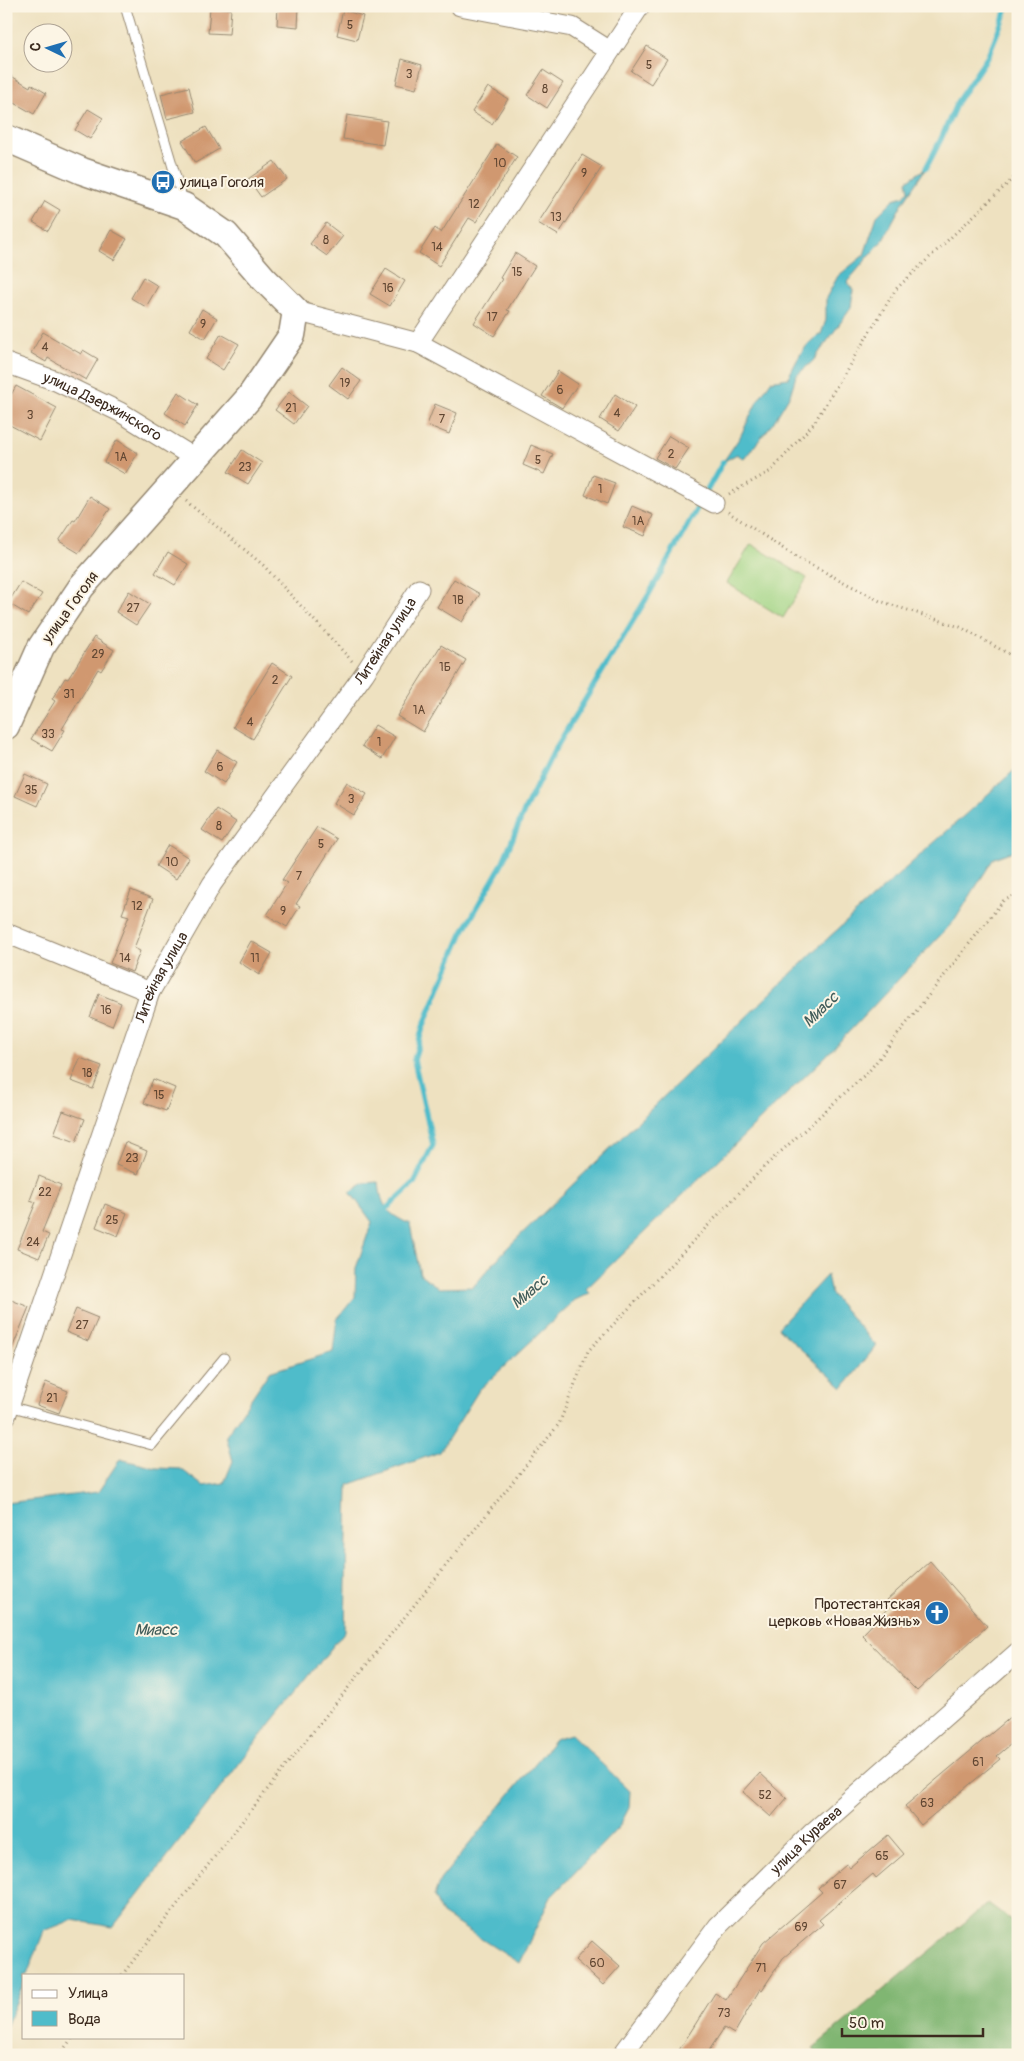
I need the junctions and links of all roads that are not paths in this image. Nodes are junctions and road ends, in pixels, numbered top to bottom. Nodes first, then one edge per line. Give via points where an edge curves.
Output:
1 (125, 6) edge
2 (460, 6) edge
3 (640, 6) edge
4 (610, 51) junction
5 (6, 138) edge
6 (184, 206) junction
7 (296, 311) junction
8 (418, 343) junction
9 (6, 363) edge
10 (196, 459) junction
11 (714, 502) road end
12 (419, 589) dead end
13 (6, 726) edge
14 (6, 932) edge
15 (150, 992) junction
16 (224, 1358) dead end
17 (8, 1411) edge
18 (1018, 1652) edge
19 (622, 2055) edge

1 - 6 lane
2 - 4 street via 572,27
3 - 4 street
4 - 8 street
5 - 6 street via 82,171
6 - 7 street via 226,235
7 - 8 street
7 - 10 street, улица Гоголя via 292,335 279,356 249,398
8 - 11 street
9 - 10 street, улица Дзержинского via 56,381 120,412
10 - 13 street, улица Гоголя via 82,586 41,647
12 - 15 street, Литейная улица via 364,674 212,884
14 - 15 street
15 - 17 street, Литейная улица
16 - 17 lane via 152,1444
18 - 19 street, улица Кураева via 812,1834 718,1926

